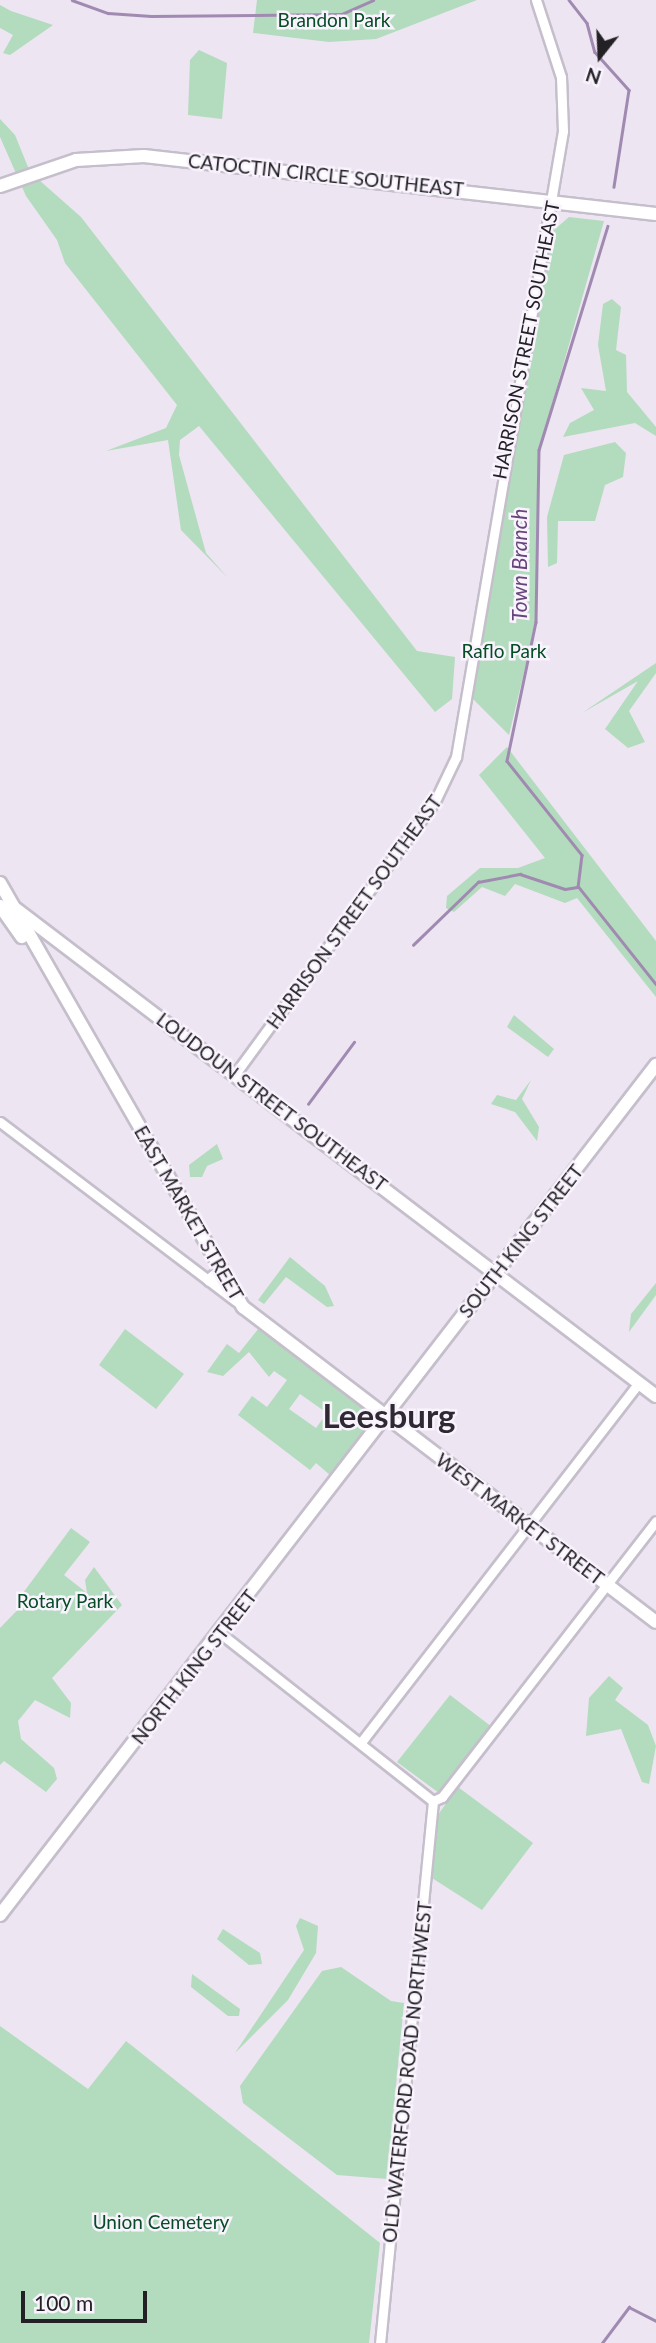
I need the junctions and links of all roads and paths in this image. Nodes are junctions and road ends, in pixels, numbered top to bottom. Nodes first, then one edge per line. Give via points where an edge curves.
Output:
1 (536, 0) edge
2 (0, 186) edge
3 (552, 199) junction
4 (656, 214) edge
5 (0, 881) edge
6 (0, 895) edge
7 (0, 906) edge
8 (15, 908) junction
9 (46, 930) junction
10 (43, 965) junction
11 (656, 1065) edge
12 (235, 1074) junction
13 (0, 1122) edge
14 (223, 1270) junction
15 (496, 1275) junction
16 (210, 1280) junction
17 (243, 1307) junction
18 (639, 1383) junction
19 (656, 1396) edge
20 (385, 1416) junction
21 (656, 1521) edge
22 (528, 1525) junction
23 (607, 1585) junction
24 (656, 1622) edge
25 (220, 1633) junction
26 (362, 1741) junction
27 (433, 1801) junction
28 (0, 1915) edge
29 (380, 2343) edge

1 - 3 street, HARRISON STREET SOUTHEAST via 555,49 564,96
2 - 3 main road, CATOCTIN CIRCLE SOUTHEAST via 66,162 122,155
3 - 4 main road, CATOCTIN CIRCLE SOUTHEAST
3 - 12 street, HARRISON STREET SOUTHEAST via 452,768 323,960
5 - 8 main road, EAST MARKET STREET
5 - 9 main road, LOUDOUN STREET SOUTHEAST
6 - 8 main road, LOUDOUN STREET SOUTHEAST
7 - 10 main road, EAST MARKET STREET
8 - 9 main road, LOUDOUN STREET SOUTHEAST
8 - 10 main road, EAST MARKET STREET
9 - 12 main road, LOUDOUN STREET SOUTHEAST
10 - 14 main road, EAST MARKET STREET
11 - 15 main road, SOUTH KING STREET
12 - 15 main road, LOUDOUN STREET SOUTHEAST
13 - 16 street
14 - 16 main road
14 - 17 main road, EAST MARKET STREET
15 - 18 main road, LOUDOUN STREET SOUTHEAST
15 - 20 main road, SOUTH KING STREET
16 - 17 street
17 - 20 main road, EAST MARKET STREET
18 - 19 main road, LOUDOUN STREET SOUTHEAST
18 - 22 street
20 - 22 main road, WEST MARKET STREET
20 - 25 main road, NORTH KING STREET
21 - 23 street
22 - 23 main road, WEST MARKET STREET
22 - 26 street
23 - 24 main road, WEST MARKET STREET
23 - 27 street via 442,1797
25 - 26 street
25 - 28 main road, NORTH KING STREET
26 - 27 street
27 - 29 street, OLD WATERFORD ROAD NORTHWEST

